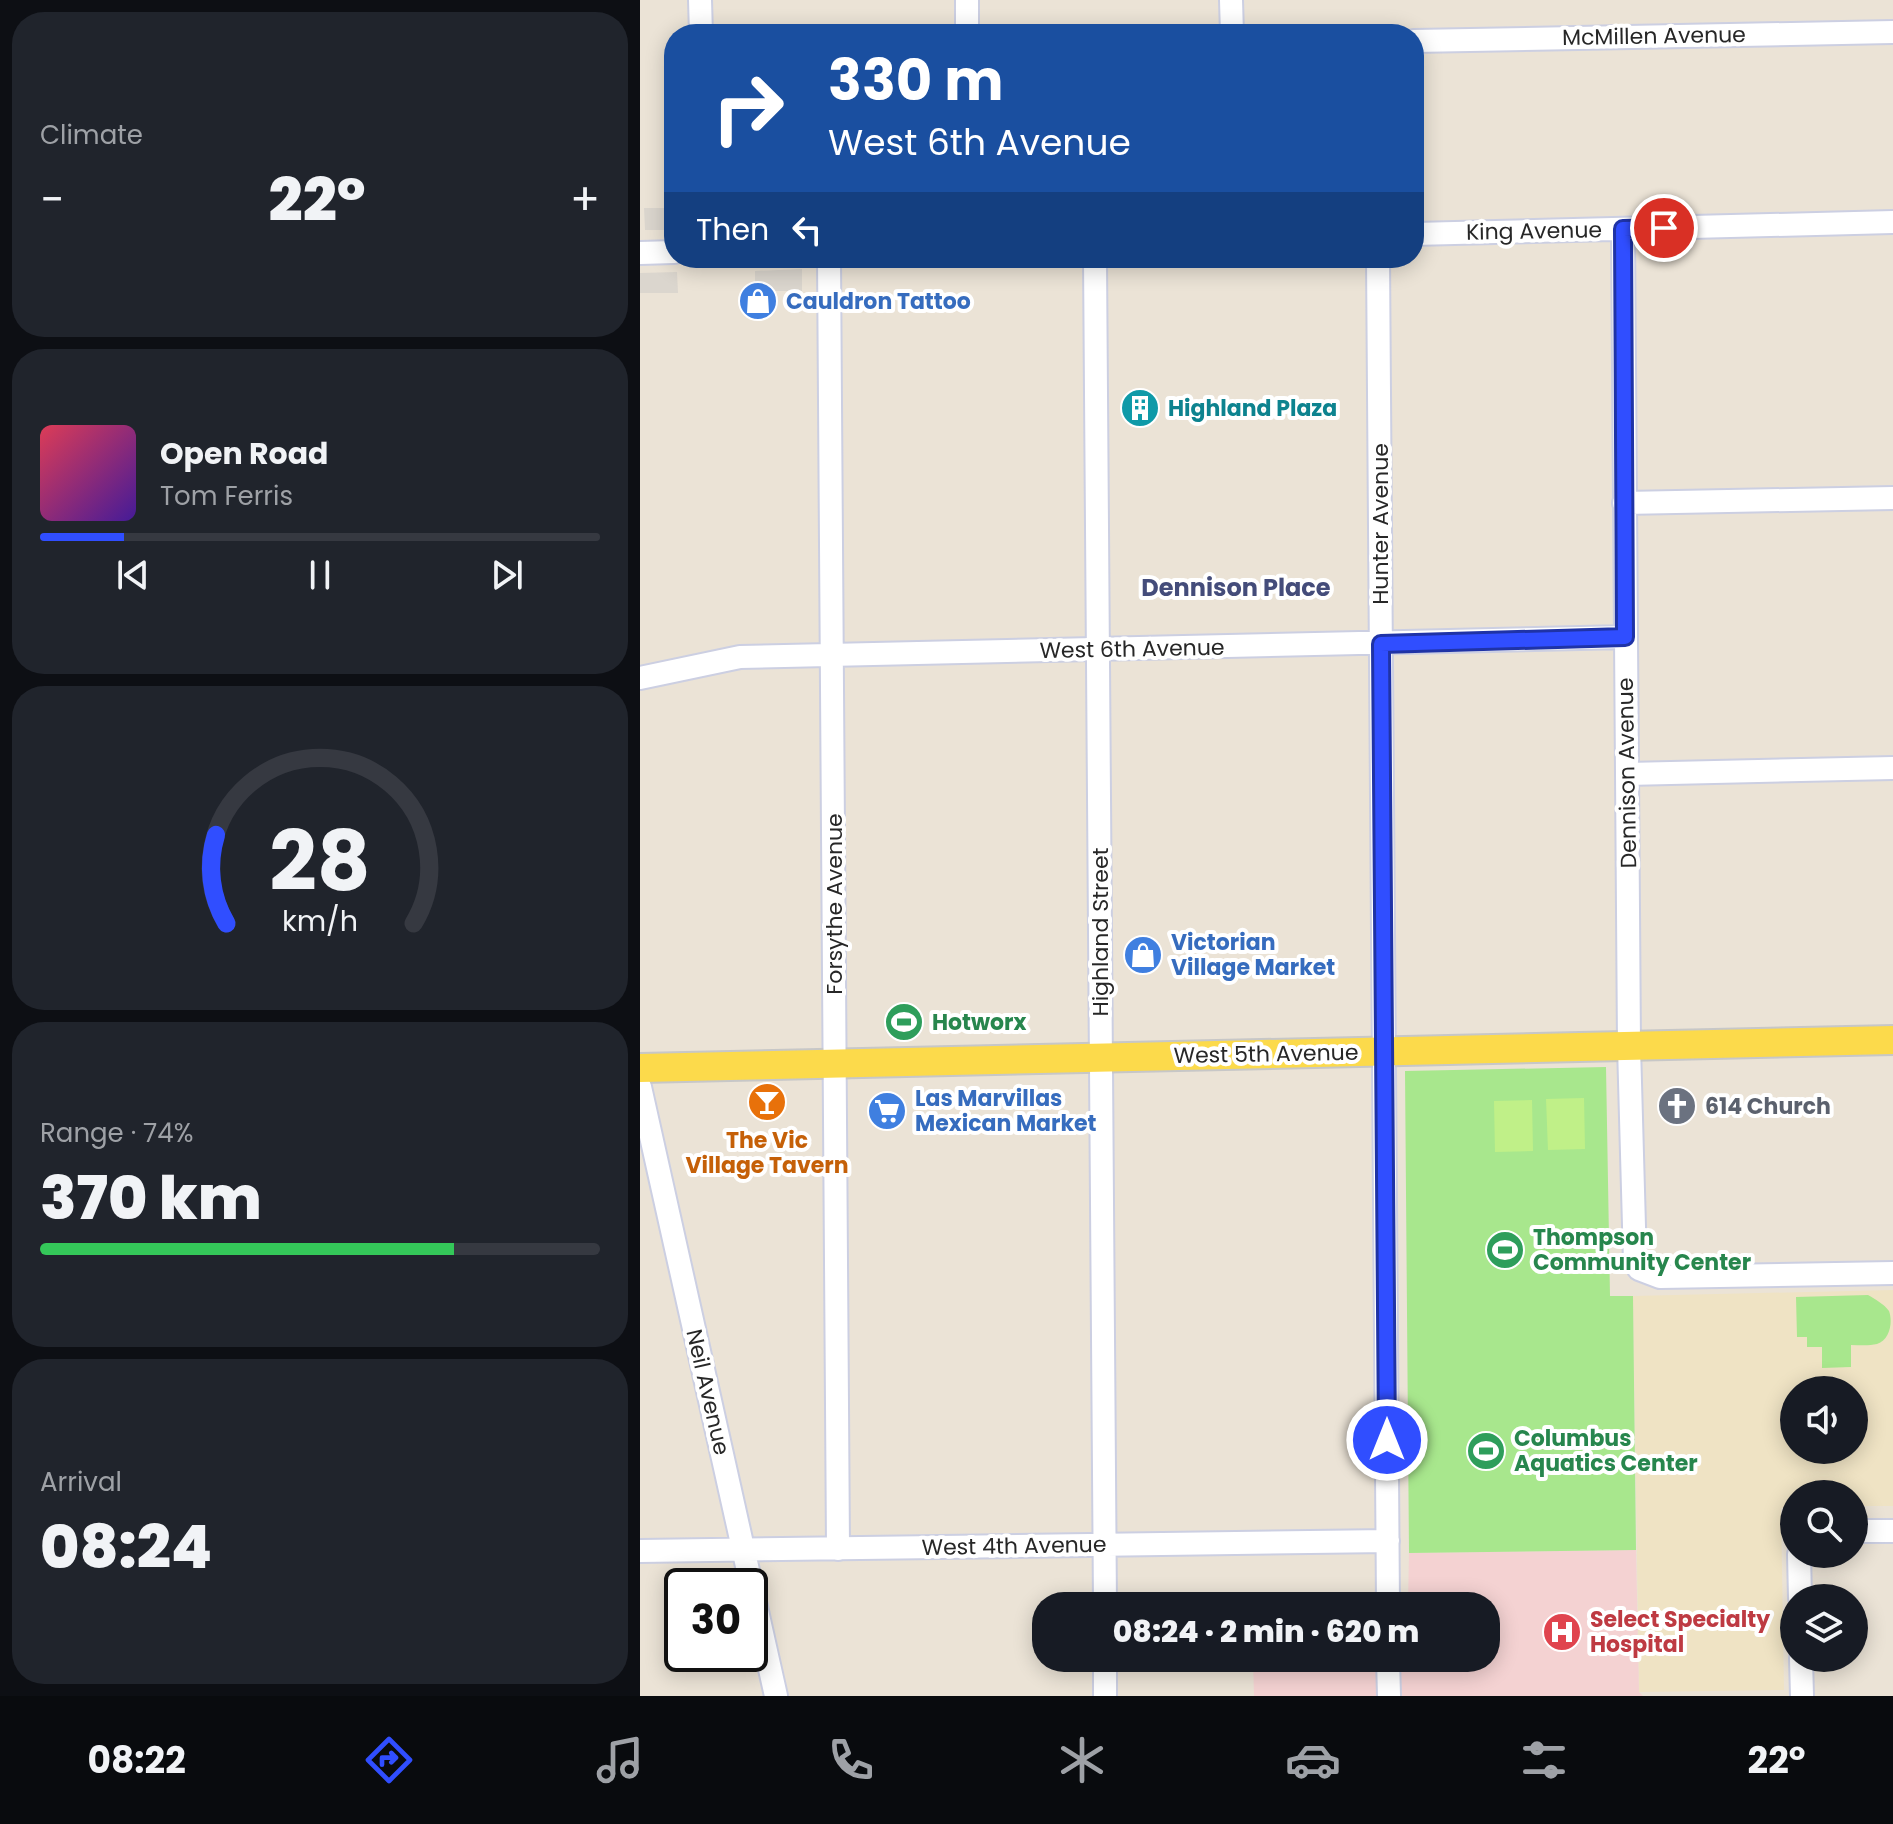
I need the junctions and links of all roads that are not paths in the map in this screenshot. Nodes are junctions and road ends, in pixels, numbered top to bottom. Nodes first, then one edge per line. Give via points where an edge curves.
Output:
1 (700, 0) edge
2 (967, 0) edge
3 (1231, 0) edge
4 (701, 24) edge
5 (967, 24) edge
6 (1232, 24) edge
7 (1893, 32) edge
8 (1424, 41) edge
9 (1893, 222) edge
10 (1623, 229) junction
11 (1424, 234) edge
12 (664, 252) edge
13 (640, 253) edge
14 (829, 268) edge
15 (1095, 268) edge
16 (1378, 268) edge
17 (1893, 498) edge
18 (1624, 503) junction
19 (1625, 637) junction
20 (1381, 644) junction
21 (1098, 650) junction
22 (832, 655) junction
23 (640, 678) edge
24 (1893, 768) edge
25 (1627, 774) junction
26 (1893, 1040) edge
27 (1629, 1046) junction
28 (1384, 1051) junction
29 (1101, 1058) junction
30 (835, 1063) junction
31 (640, 1068) edge
32 (640, 1087) edge
33 (1893, 1273) edge
34 (1868, 1531) edge
35 (1893, 1531) edge
36 (1388, 1541) junction
37 (1104, 1545) junction
38 (838, 1549) junction
39 (743, 1550) junction
40 (640, 1551) edge
41 (1105, 1592) edge
42 (1388, 1592) edge
43 (1105, 1672) edge
44 (1388, 1672) edge
45 (1801, 1672) edge
46 (776, 1696) edge
47 (1105, 1696) edge
48 (1389, 1696) edge
49 (1802, 1696) edge

1 - 4 street
2 - 5 street
3 - 6 street
7 - 8 street, McMillen Avenue
9 - 10 street, King Avenue
10 - 11 street, King Avenue
10 - 18 street, Dennison Avenue
12 - 13 street
14 - 22 street, Forsythe Avenue
15 - 21 street, Highland Street
16 - 20 street, Hunter Avenue
17 - 18 street
18 - 19 street, Dennison Avenue
19 - 20 street, West 6th Avenue
19 - 25 street, Dennison Avenue
20 - 21 street, West 6th Avenue
20 - 28 street, Hunter Avenue
21 - 22 street, West 6th Avenue
21 - 29 street, Highland Street
22 - 23 street, West 6th Avenue via 740,657
22 - 30 street, Forsythe Avenue
24 - 25 street
25 - 27 street, Dennison Avenue
26 - 27 main road, West 5th Avenue
27 - 28 main road, West 5th Avenue
27 - 33 street, Dennison Avenue via 1633,1252 1639,1269 1660,1277
28 - 29 main road, West 5th Avenue
28 - 36 street, Hunter Avenue
29 - 30 main road, West 5th Avenue
29 - 37 street, Highland Street
30 - 31 main road, West 5th Avenue
30 - 38 street, Forsythe Avenue
32 - 39 street, Neil Avenue
34 - 35 street
36 - 37 street, West 4th Avenue
36 - 42 street, Hunter Avenue
37 - 38 street, West 4th Avenue
37 - 41 street, Highland Street
38 - 39 street, West 4th Avenue
39 - 40 street, West 4th Avenue
39 - 46 street, Neil Avenue
43 - 47 street
44 - 48 street
45 - 49 street

